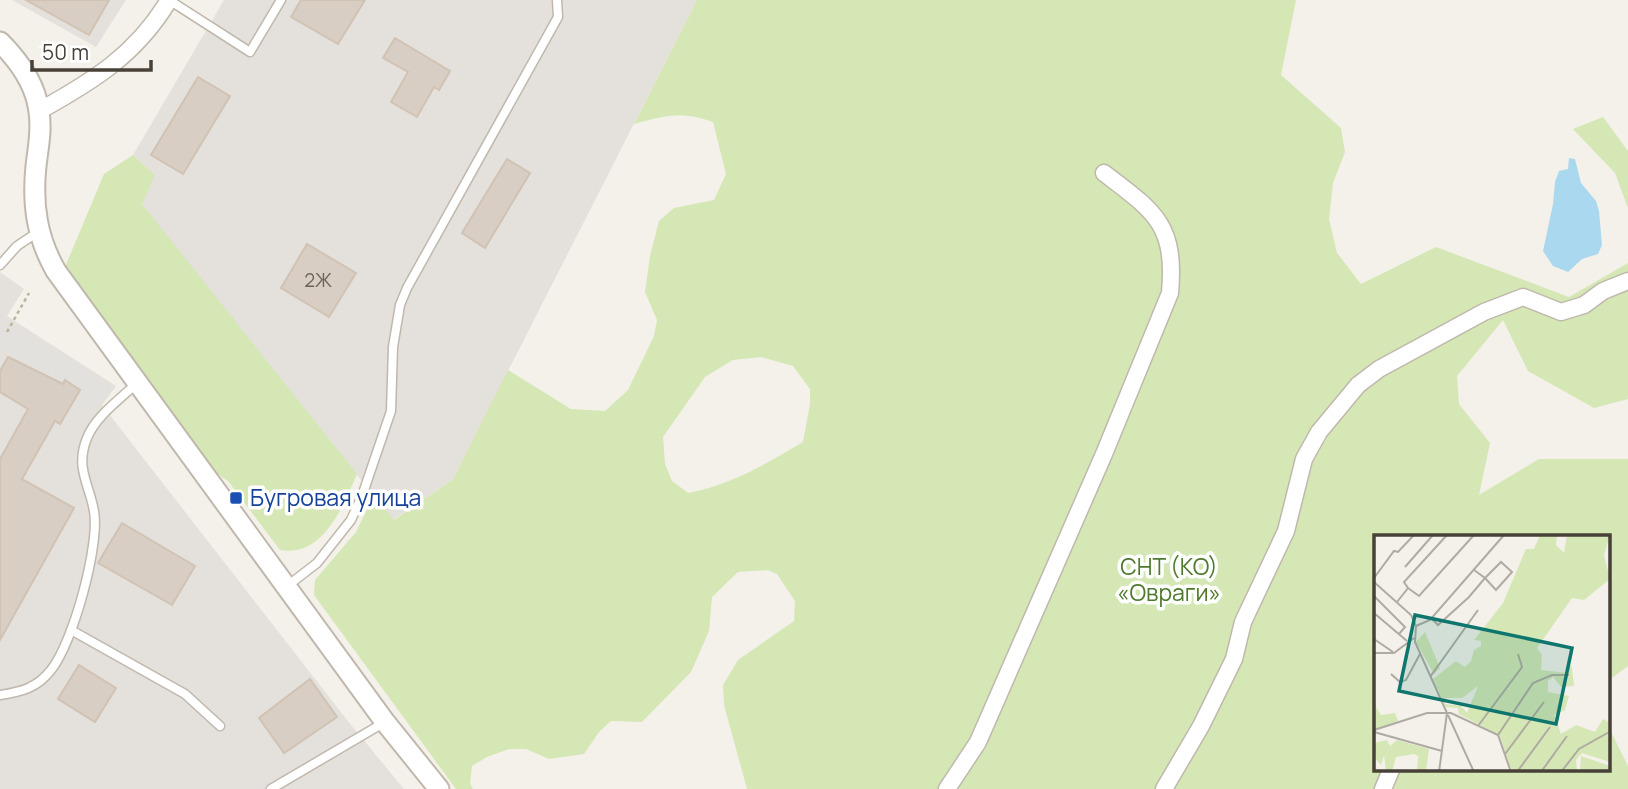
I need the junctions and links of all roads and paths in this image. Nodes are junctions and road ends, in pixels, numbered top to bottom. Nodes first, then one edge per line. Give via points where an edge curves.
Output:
1 (169, 0) edge
2 (281, 0) edge
3 (557, 0) edge
4 (0, 42) edge
5 (39, 111) junction
6 (1104, 173) dead end
7 (38, 232) junction
8 (0, 265) edge
9 (1628, 281) edge
10 (29, 293) dead end
11 (7, 332) dead end
12 (137, 383) junction
13 (286, 587) junction
14 (71, 630) junction
15 (0, 695) edge
16 (385, 722) junction
17 (220, 726) dead end
18 (1390, 772) edge
19 (271, 789) edge
20 (439, 789) edge
21 (947, 789) edge
22 (1164, 789) edge
23 (1382, 789) edge

1 - 2 lane via 250,52
1 - 5 street via 156,21 114,65
3 - 13 lane via 558,17 400,305 391,411 351,520 317,563
4 - 5 street via 20,65
5 - 7 street via 34,186
6 - 21 street via 1157,217 1168,240 1170,293 978,742
7 - 8 lane
7 - 12 street via 45,253
9 - 22 street via 1561,312 1523,297 1483,312 1380,369 1349,396 1304,459 1286,531 1243,622 1234,659
10 - 11 path
12 - 13 street
12 - 14 lane via 97,421 87,438 81,463 94,511 94,535 85,588
13 - 16 street
14 - 15 lane via 51,670 26,691
14 - 17 lane via 185,694
16 - 19 lane
16 - 20 street
18 - 23 street

